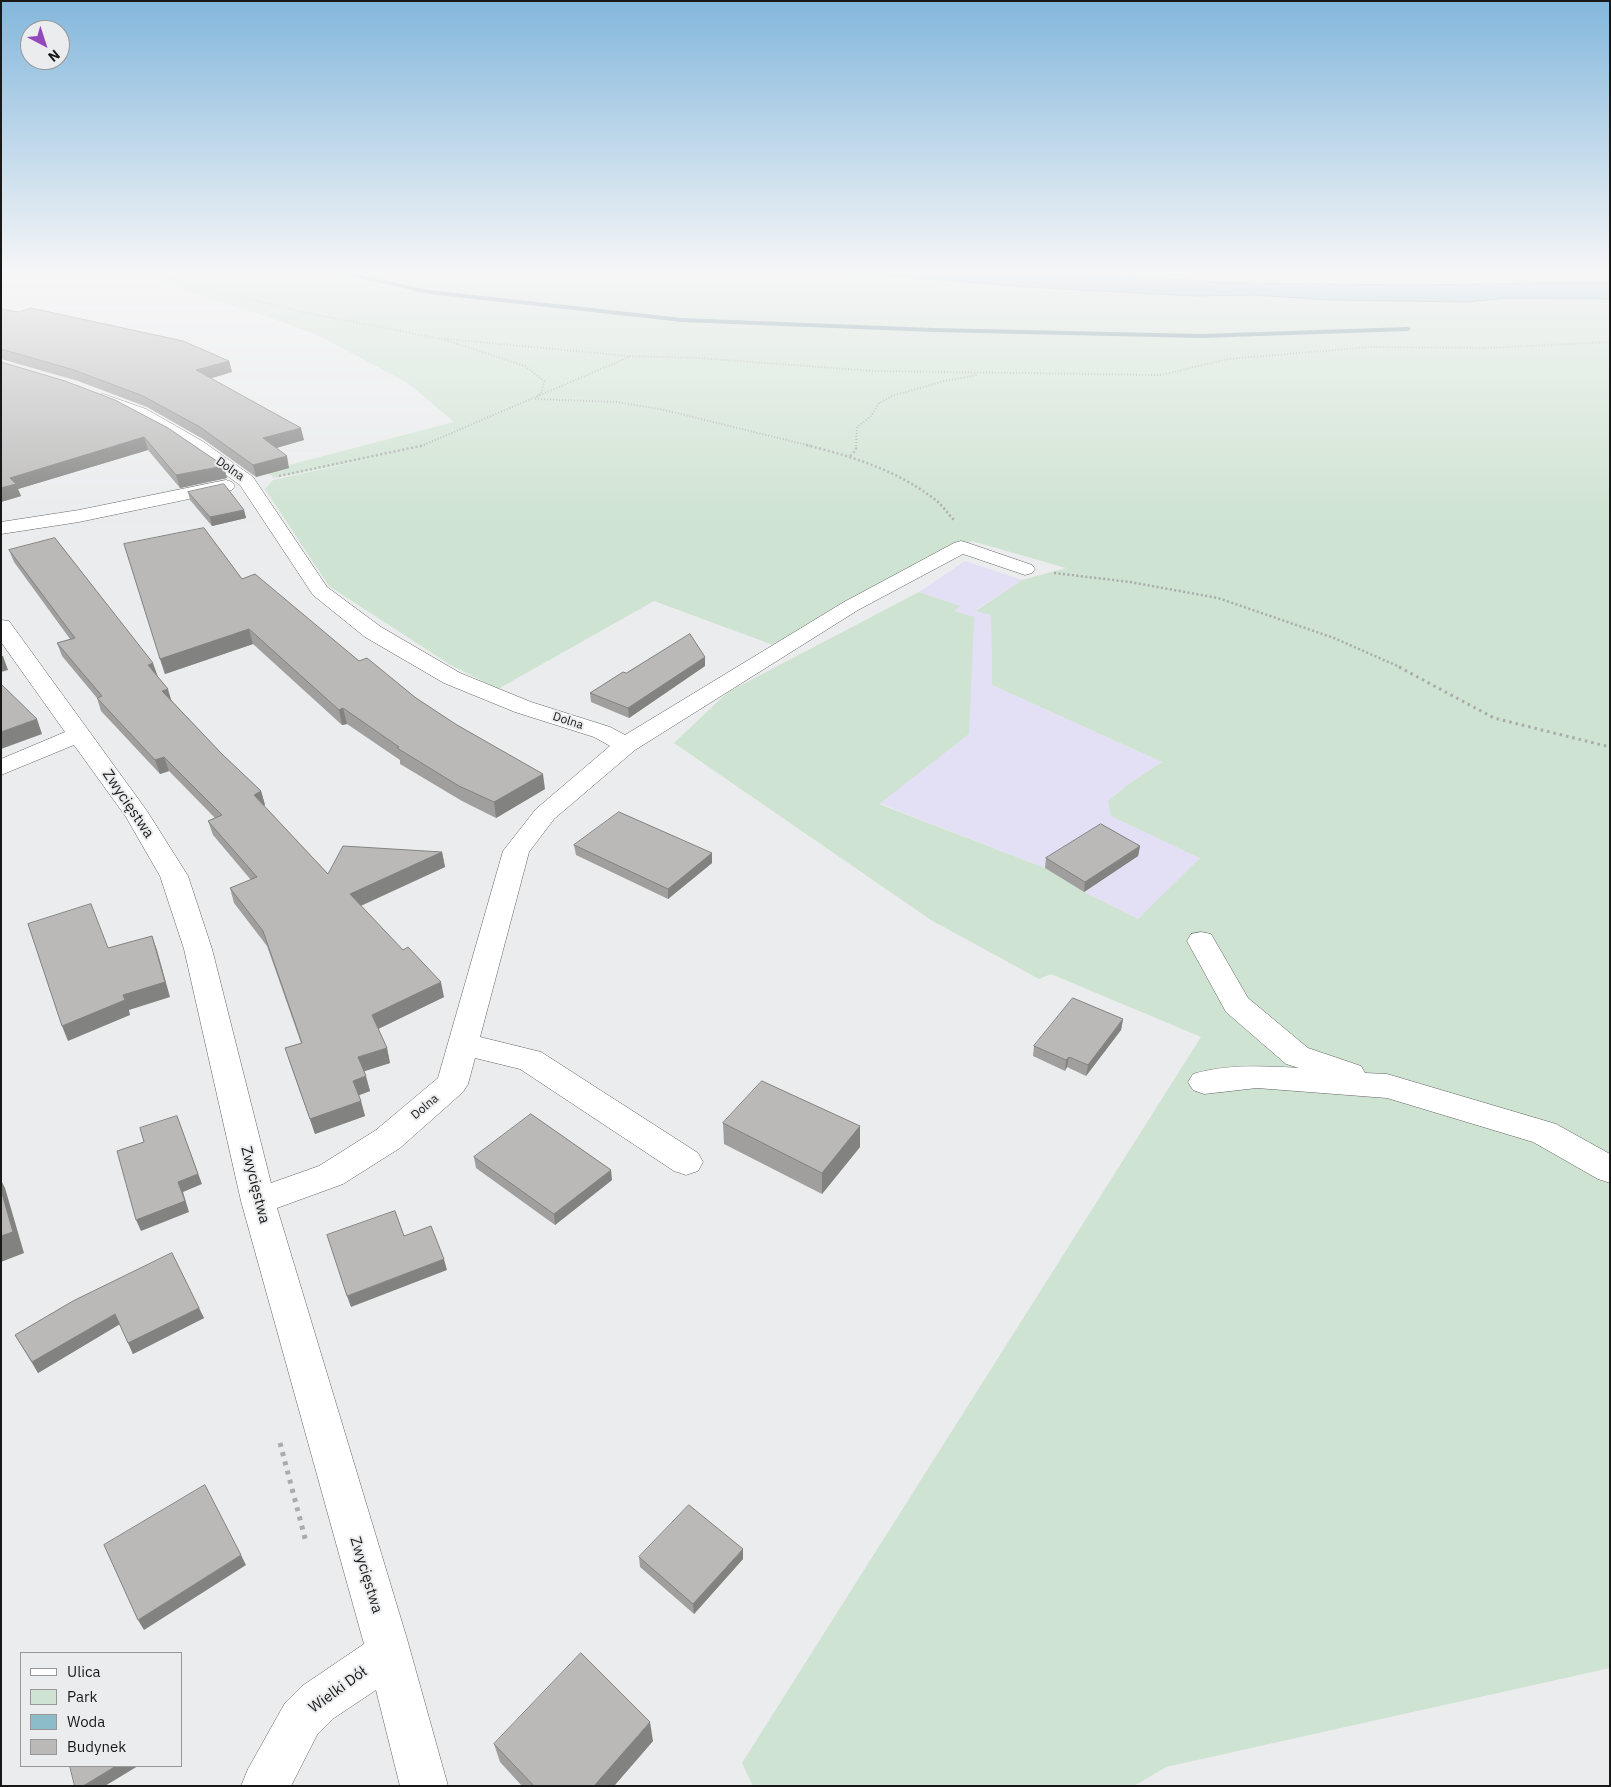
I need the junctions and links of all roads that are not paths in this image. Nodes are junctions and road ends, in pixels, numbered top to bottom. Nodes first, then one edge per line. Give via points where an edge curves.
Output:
1 (87, 393) edge
2 (248, 481) junction
3 (1, 528) edge
4 (1024, 569) road end
5 (1, 626) edge
6 (79, 734) junction
7 (626, 744) junction
8 (1, 768) edge
9 (1201, 941) dead end
10 (463, 1044) junction
11 (1204, 1082) dead end
12 (1387, 1086) junction
13 (686, 1162) dead end
14 (1610, 1170) edge
15 (258, 1201) junction
16 (389, 1654) junction
17 (265, 1786) edge
18 (424, 1786) edge

1 - 2 street, Dolna via 140,412
2 - 3 street via 79,516
2 - 7 street, Dolna via 320,592 373,632 452,678 523,707 602,732
4 - 7 street via 960,547 851,606
5 - 6 street, Zwycięstwa
6 - 8 street
6 - 15 street, Zwycięstwa via 138,816 174,876 198,949
7 - 10 street, Dolna via 545,814 516,851
9 - 12 street via 1237,1005 1297,1056
10 - 13 street via 530,1060
10 - 15 street, Dolna via 452,1084 388,1139 331,1175
11 - 12 street via 1256,1077
12 - 14 street via 1544,1133
15 - 16 street, Zwycięstwa
16 - 17 street, Wielki Dół via 318,1702 301,1720
16 - 18 street, Zwycięstwa

